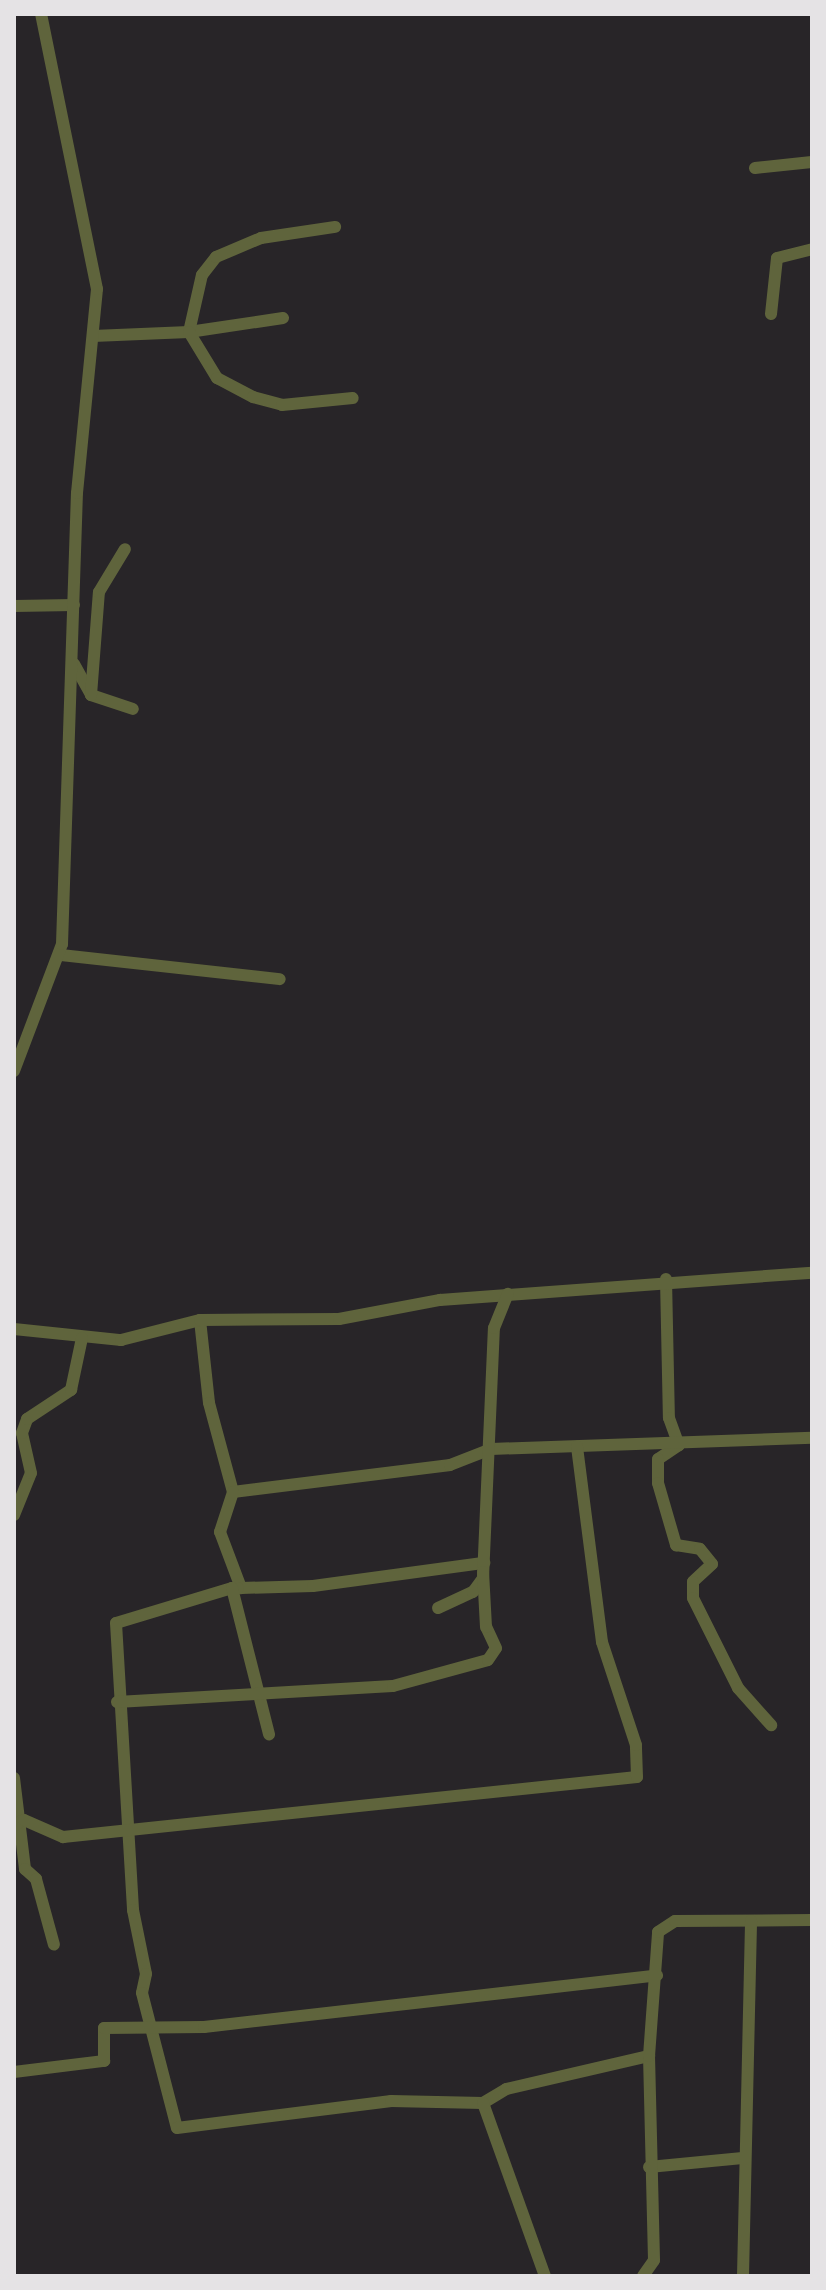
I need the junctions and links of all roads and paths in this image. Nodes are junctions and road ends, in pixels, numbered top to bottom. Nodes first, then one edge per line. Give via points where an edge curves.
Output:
1 (41, 14) edge
2 (812, 162) edge
3 (755, 168) dead end
4 (335, 227) dead end
5 (812, 249) edge
6 (771, 314) dead end
7 (283, 318) dead end
8 (189, 332) junction
9 (93, 336) junction
10 (353, 398) dead end
11 (125, 549) dead end
12 (74, 605) junction
13 (14, 606) edge
14 (72, 661) junction
15 (91, 695) junction
16 (133, 709) dead end
17 (61, 955) junction
18 (280, 979) dead end
19 (14, 1071) edge
20 (812, 1273) edge
21 (666, 1279) junction
22 (508, 1294) junction
23 (490, 1296) junction
24 (498, 1308) junction
25 (200, 1320) junction
26 (14, 1329) edge
27 (82, 1338) junction
28 (812, 1438) edge
29 (679, 1445) junction
30 (577, 1447) junction
31 (491, 1449) junction
32 (233, 1492) junction
33 (14, 1515) edge
34 (484, 1567) junction
35 (236, 1588) junction
36 (438, 1608) dead end
37 (261, 1690) junction
38 (117, 1702) junction
39 (771, 1725) dead end
40 (269, 1734) dead end
41 (14, 1778) edge
42 (19, 1823) edge
43 (126, 1830) junction
44 (812, 1920) edge
45 (751, 1921) junction
46 (54, 1945) dead end
47 (657, 1975) junction
48 (145, 2022) junction
49 (649, 2056) junction
50 (14, 2072) edge
51 (483, 2103) junction
52 (743, 2158) junction
53 (649, 2167) junction
54 (545, 2276) edge
55 (643, 2276) edge
56 (743, 2276) edge

1 - 9 street via 95,261
2 - 3 street
4 - 8 street via 261,238 216,257 202,275
5 - 6 street via 777,258
7 - 8 street
8 - 9 street
8 - 10 street via 217,378 253,397 292,405
9 - 12 street
11 - 15 street via 99,592
12 - 13 street
12 - 14 street
14 - 15 street
14 - 17 street
15 - 16 street
17 - 18 street
17 - 19 street
20 - 21 street
21 - 22 street
21 - 29 street via 669,1418
22 - 23 street
22 - 24 street
23 - 24 street
23 - 25 street via 339,1319
24 - 31 street
25 - 27 street via 121,1340
25 - 32 street via 209,1403
26 - 27 street
27 - 33 street via 71,1390 27,1419 22,1433 31,1473
28 - 29 street
29 - 30 street
29 - 39 street via 658,1459 657,1477 676,1545 700,1549 712,1564 693,1582 693,1598 738,1688
30 - 31 street
30 - 43 street via 602,1642 636,1745 637,1777
31 - 32 street via 450,1465
31 - 34 street
32 - 35 street via 220,1532
34 - 35 street via 313,1586
34 - 36 street via 473,1592
34 - 37 street via 486,1627 496,1648 488,1660 393,1686
35 - 37 street
35 - 38 street via 116,1623
37 - 38 street
37 - 40 street
38 - 43 street
41 - 42 street
42 - 43 street via 47,1836
42 - 46 street via 25,1869 36,1879
43 - 48 street
44 - 45 street
45 - 47 street via 667,1923 658,1932
45 - 52 street via 754,2009
47 - 48 street via 204,2027
47 - 49 street
48 - 50 street via 104,2028 104,2061
48 - 51 street via 177,2128 391,2101
49 - 51 street via 506,2089
49 - 53 street
51 - 54 street
52 - 53 street
52 - 56 street
53 - 55 street via 654,2260

